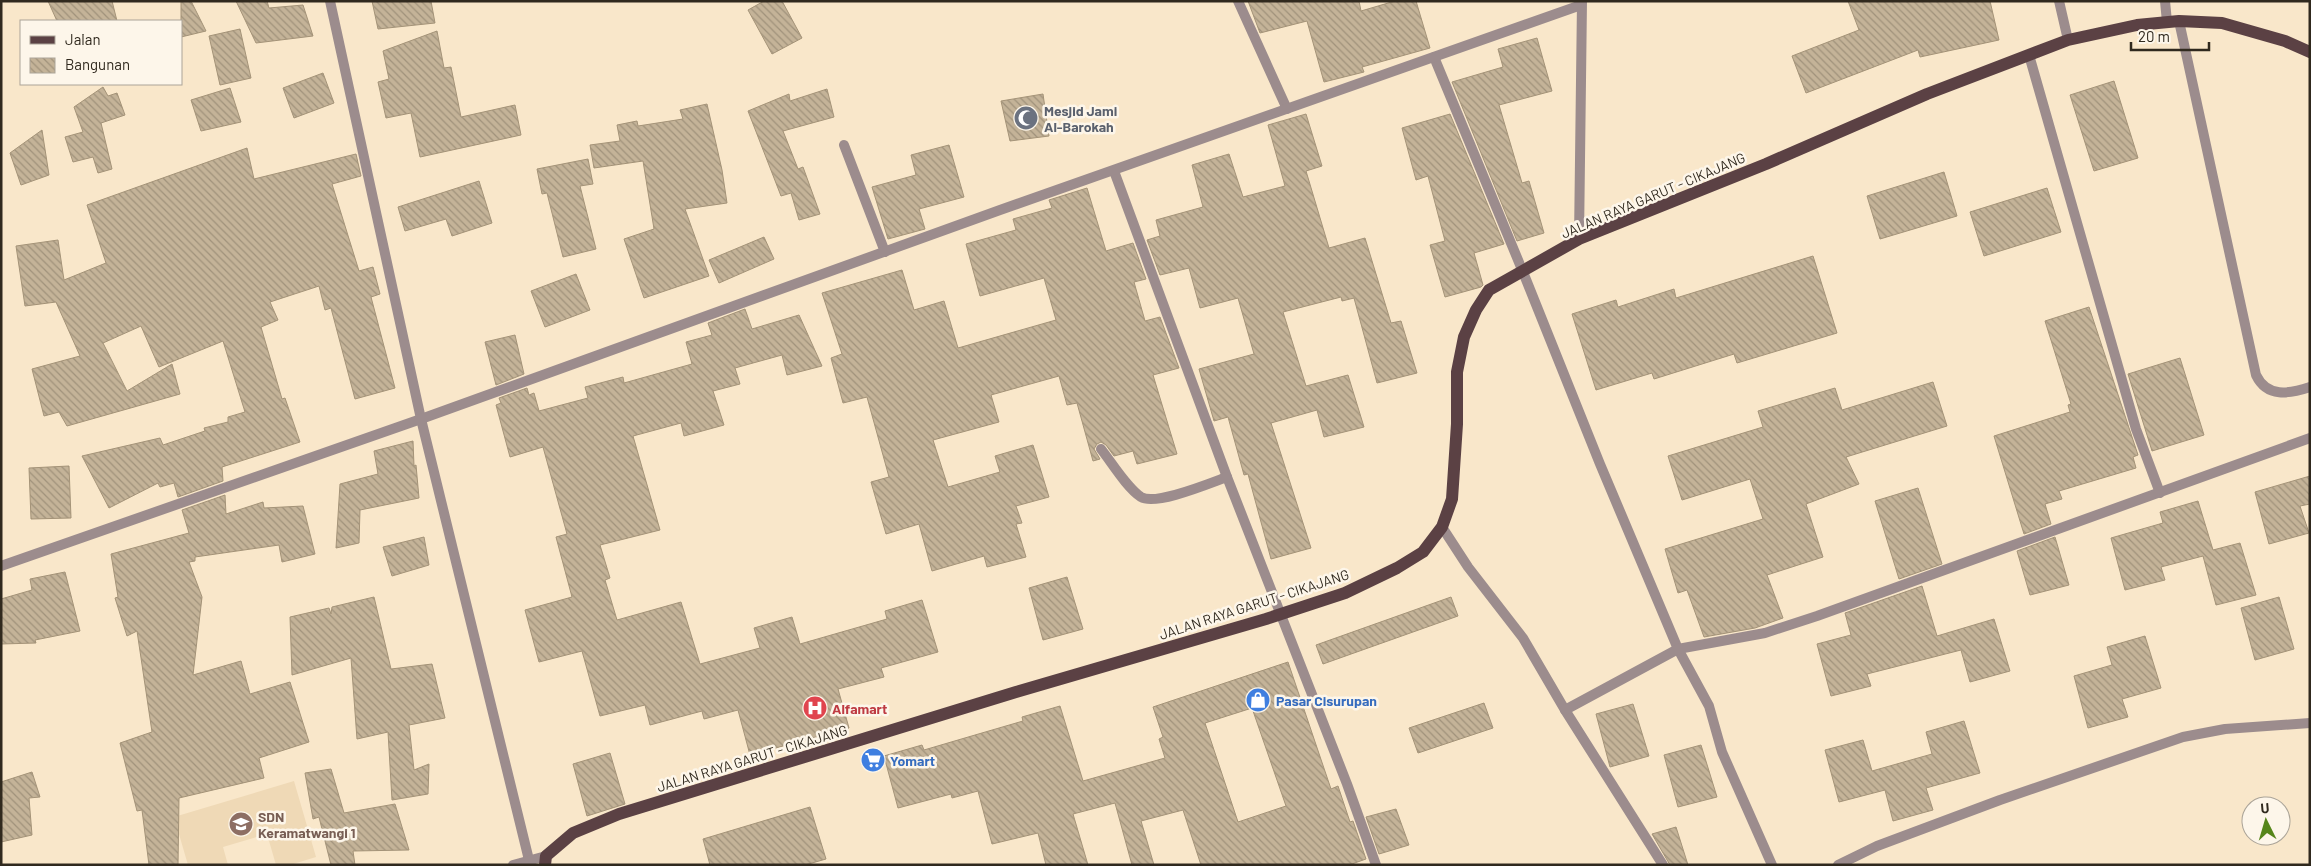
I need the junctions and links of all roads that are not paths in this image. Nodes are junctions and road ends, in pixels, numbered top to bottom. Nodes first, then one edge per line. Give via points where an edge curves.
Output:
1 (330, 1) edge
2 (1238, 1) edge
3 (2059, 1) edge
4 (2165, 1) edge
5 (1581, 3) edge
6 (2173, 21) junction
7 (2068, 40) junction
8 (2310, 52) edge
9 (2029, 55) junction
10 (1434, 57) junction
11 (1287, 110) junction
12 (844, 145) dead end
13 (1114, 171) junction
14 (1579, 239) junction
15 (885, 252) junction
16 (1523, 272) junction
17 (2310, 387) edge
18 (422, 419) junction
19 (2310, 438) edge
20 (1101, 449) dead end
21 (1227, 477) junction
22 (2160, 493) junction
23 (1442, 527) junction
24 (1, 566) edge
25 (1280, 614) junction
26 (1678, 649) junction
27 (1565, 710) junction
28 (2310, 723) edge
29 (529, 860) junction
30 (546, 860) edge
31 (513, 865) edge
32 (1376, 865) edge
33 (1663, 865) edge
34 (1772, 865) edge
35 (1838, 865) edge

1 - 18 street
2 - 11 street
3 - 7 street
4 - 6 street
5 - 10 street
5 - 14 street
6 - 7 main road, JALAN RAYA GARUT - CIKAJANG
6 - 8 main road, JALAN RAYA GARUT - CIKAJANG via 2222,23 2285,41
6 - 17 street via 2256,375 2263,387 2273,392 2284,394
7 - 9 main road, JALAN RAYA GARUT - CIKAJANG
9 - 14 main road, JALAN RAYA GARUT - CIKAJANG via 1927,94 1766,164
9 - 22 street via 2136,428
10 - 11 street
10 - 16 street
11 - 13 street
12 - 15 street
13 - 15 street
13 - 21 street
14 - 16 main road, JALAN RAYA GARUT - CIKAJANG
15 - 18 street
16 - 23 main road, JALAN RAYA GARUT - CIKAJANG via 1489,290 1464,337 1457,372 1452,499
16 - 26 street
18 - 24 street
18 - 29 street
19 - 22 street
20 - 21 street via 1144,499 1163,498
21 - 25 street
22 - 26 street via 1765,633
23 - 25 main road, JALAN RAYA GARUT - CIKAJANG via 1423,552 1373,581
23 - 27 street via 1468,567 1523,638
25 - 30 main road, JALAN RAYA GARUT - CIKAJANG via 644,806 574,833
25 - 32 street
26 - 27 street
26 - 34 street via 1709,706 1722,752
27 - 33 street
28 - 35 street via 2225,729 2183,737 2000,800 1878,846
29 - 30 street
29 - 31 street

